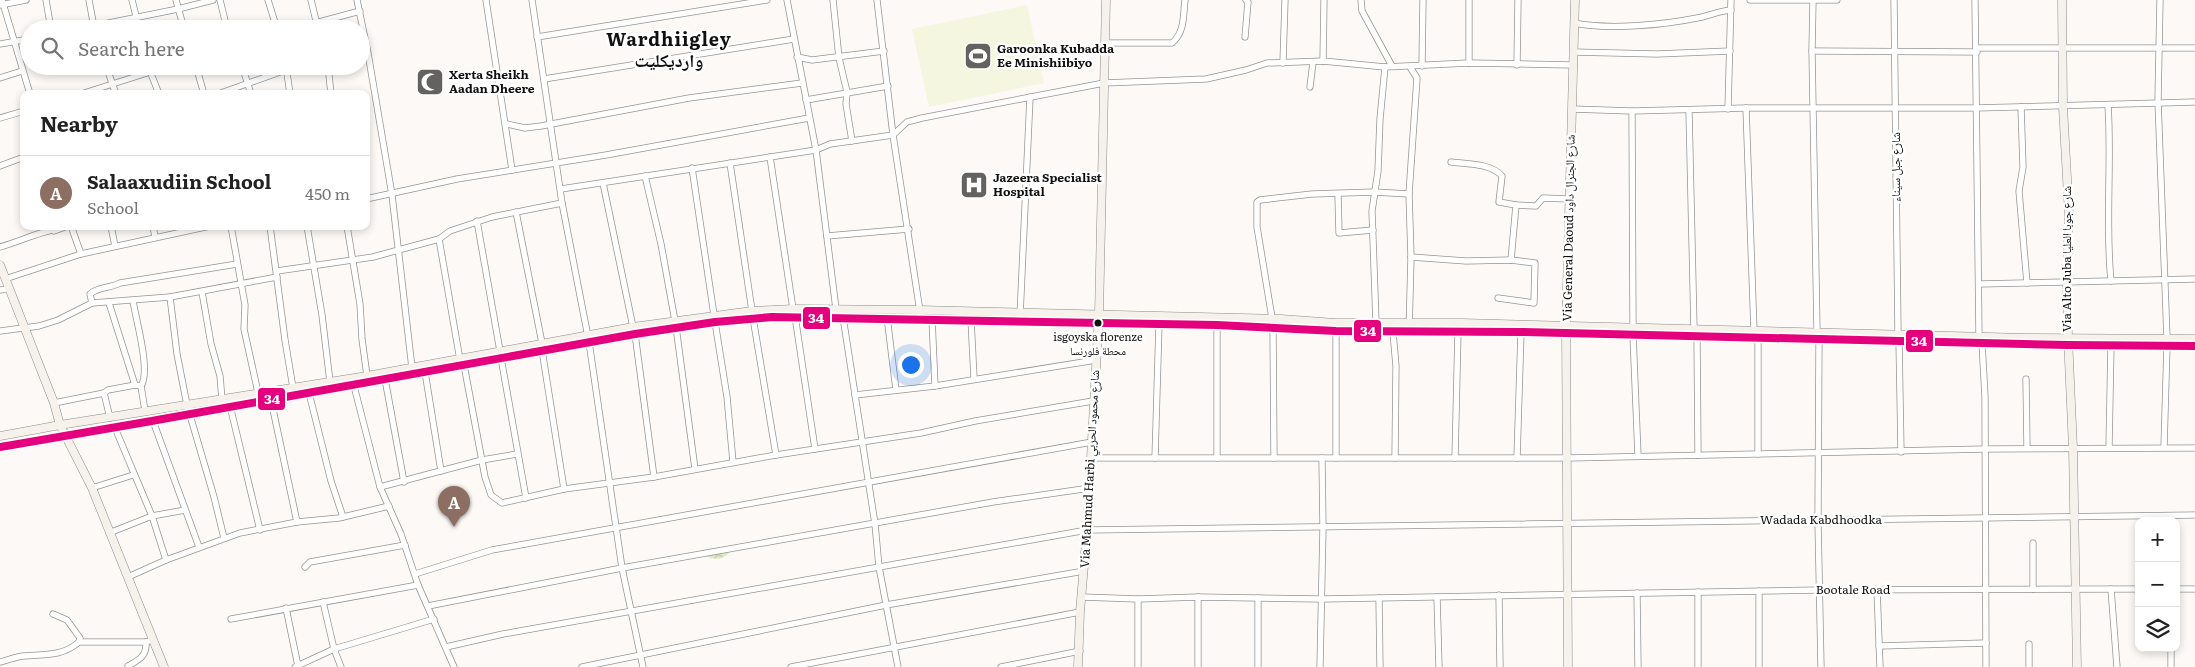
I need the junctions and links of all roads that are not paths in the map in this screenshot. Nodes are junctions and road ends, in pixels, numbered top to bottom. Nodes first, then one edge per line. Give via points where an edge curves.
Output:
1 (26, 0) edge
2 (46, 0) edge
3 (89, 0) edge
4 (132, 0) edge
5 (176, 0) edge
6 (213, 0) edge
7 (220, 0) edge
8 (268, 0) edge
9 (311, 0) edge
10 (357, 0) edge
11 (486, 0) edge
12 (532, 0) edge
13 (767, 0) edge
14 (787, 0) edge
15 (833, 0) edge
16 (878, 0) edge
17 (1106, 0) edge
18 (1185, 0) edge
19 (1246, 0) edge
20 (1285, 0) edge
21 (1324, 0) edge
22 (1361, 0) edge
23 (1423, 0) edge
24 (1469, 0) edge
25 (1518, 0) edge
26 (1575, 0) edge
27 (1731, 0) edge
28 (1750, 0) edge
29 (1813, 0) edge
30 (1837, 0) edge
31 (1894, 0) edge
32 (1975, 0) edge
33 (2062, 0) edge
34 (2160, 0) edge
35 (2, 4) edge
36 (178, 9) junction
37 (1731, 10) junction
38 (360, 11) junction
39 (136, 16) junction
40 (49, 20) edge
41 (93, 20) edge
42 (121, 20) edge
43 (181, 20) edge
44 (225, 20) edge
45 (274, 20) edge
46 (316, 20) edge
47 (334, 20) edge
48 (362, 20) edge
49 (1574, 23) junction
50 (537, 37) junction
51 (1245, 37) dead end
52 (794, 39) junction
53 (20, 40) edge
54 (14, 41) junction
55 (1105, 43) junction
56 (0, 44) edge
57 (2063, 48) junction
58 (2160, 48) junction
59 (2195, 48) edge
60 (1976, 50) junction
61 (884, 51) junction
62 (1730, 51) junction
63 (1812, 51) junction
64 (1894, 51) junction
65 (1573, 52) junction
66 (797, 57) junction
67 (839, 58) junction
68 (1323, 61) junction
69 (1313, 62) junction
70 (1283, 63) junction
71 (1469, 63) junction
72 (20, 64) edge
73 (370, 65) edge
74 (1517, 65) junction
75 (1572, 65) junction
76 (1422, 66) junction
77 (1388, 67) junction
78 (1410, 67) junction
79 (20, 72) edge
80 (23, 75) edge
81 (109, 75) edge
82 (133, 75) edge
83 (152, 75) edge
84 (199, 75) edge
85 (245, 75) edge
86 (267, 75) edge
87 (288, 75) edge
88 (329, 75) edge
89 (0, 78) edge
90 (544, 79) junction
91 (112, 83) junction
92 (247, 83) junction
93 (802, 83) junction
94 (1104, 83) junction
95 (888, 86) junction
96 (1310, 87) dead end
97 (29, 90) edge
98 (92, 90) edge
99 (115, 90) edge
100 (158, 90) edge
101 (203, 90) edge
102 (229, 90) edge
103 (250, 90) edge
104 (290, 90) edge
105 (331, 90) edge
106 (847, 92) junction
107 (1030, 98) junction
108 (806, 100) junction
109 (2158, 101) junction
110 (2195, 102) edge
111 (2108, 106) junction
112 (2021, 107) junction
113 (2063, 107) junction
114 (1746, 108) junction
115 (1896, 108) junction
116 (1976, 108) junction
117 (1572, 109) junction
118 (1728, 109) junction
119 (1813, 110) junction
120 (1632, 111) junction
121 (1689, 111) junction
122 (20, 112) edge
123 (0, 118) edge
124 (810, 118) junction
125 (552, 123) junction
126 (506, 124) junction
127 (893, 135) junction
128 (852, 141) junction
129 (816, 150) junction
130 (770, 156) junction
131 (20, 158) edge
132 (557, 162) junction
133 (1451, 162) dead end
134 (730, 163) junction
135 (0, 166) edge
136 (692, 168) junction
137 (512, 170) junction
138 (645, 176) junction
139 (603, 183) junction
140 (561, 190) junction
141 (1374, 192) junction
142 (1338, 194) junction
143 (1409, 194) junction
144 (392, 195) junction
145 (370, 198) edge
146 (1568, 199) junction
147 (562, 204) junction
148 (1516, 206) junction
149 (516, 212) junction
150 (477, 221) junction
151 (909, 229) junction
152 (52, 230) edge
153 (72, 230) edge
154 (112, 230) edge
155 (154, 230) edge
156 (184, 230) edge
157 (232, 230) edge
158 (271, 230) edge
159 (308, 230) edge
160 (348, 230) edge
161 (1373, 230) junction
162 (827, 236) junction
163 (155, 237) junction
164 (439, 239) junction
165 (115, 246) junction
166 (0, 247) edge
167 (398, 250) junction
168 (81, 254) junction
169 (1411, 257) junction
170 (352, 260) junction
171 (1511, 260) junction
172 (237, 264) junction
173 (0, 265) edge
174 (313, 266) junction
175 (277, 274) junction
176 (5, 279) junction
177 (2195, 279) edge
178 (2166, 280) junction
179 (2111, 281) junction
180 (2067, 282) junction
181 (241, 283) junction
182 (1980, 284) junction
183 (2027, 284) junction
184 (9, 289) junction
185 (0, 290) edge
186 (202, 292) junction
187 (170, 297) junction
188 (1498, 298) dead end
189 (133, 301) junction
190 (92, 302) junction
191 (109, 303) junction
192 (836, 310) junction
193 (794, 313) junction
194 (753, 314) junction
195 (921, 314) junction
196 (1099, 314) junction
197 (994, 316) junction
198 (843, 317) junction
199 (1020, 317) junction
200 (887, 318) junction
201 (714, 319) junction
202 (932, 319) junction
203 (971, 320) junction
204 (1272, 323) junction
205 (1376, 323) junction
206 (675, 324) junction
207 (1098, 324) junction
208 (1159, 324) junction
209 (1217, 325) junction
210 (1336, 327) junction
211 (25, 328) junction
212 (1409, 328) junction
213 (634, 330) junction
214 (1566, 330) junction
215 (0, 331) edge
216 (1633, 331) junction
217 (1393, 332) junction
218 (1458, 332) junction
219 (1521, 332) junction
220 (1696, 333) junction
221 (1756, 334) junction
222 (1818, 335) junction
223 (1898, 337) junction
224 (588, 339) junction
225 (2195, 339) edge
226 (1980, 340) junction
227 (2068, 341) junction
228 (2167, 342) junction
229 (2111, 345) junction
230 (2195, 346) edge
231 (542, 347) junction
232 (501, 354) junction
233 (1096, 360) junction
234 (462, 362) junction
235 (412, 368) junction
236 (424, 372) junction
237 (367, 376) junction
238 (974, 378) junction
239 (385, 379) junction
240 (2026, 379) dead end
241 (330, 382) junction
242 (138, 386) junction
243 (354, 386) junction
244 (935, 386) junction
245 (293, 388) junction
246 (896, 390) junction
247 (104, 393) junction
248 (309, 393) junction
249 (855, 395) junction
250 (259, 397) junction
251 (222, 400) junction
252 (271, 400) junction
253 (1094, 401) junction
254 (54, 403) junction
255 (186, 405) junction
256 (230, 406) junction
257 (145, 411) junction
258 (190, 414) junction
259 (110, 418) junction
260 (153, 421) junction
261 (60, 425) junction
262 (115, 428) junction
263 (66, 435) junction
264 (0, 436) edge
265 (861, 442) junction
266 (1092, 442) junction
267 (0, 447) edge
268 (2110, 447) junction
269 (2164, 447) junction
270 (2027, 448) junction
271 (2072, 448) junction
272 (2195, 448) edge
273 (815, 449) junction
274 (1985, 449) junction
275 (1901, 452) junction
276 (1819, 453) junction
277 (517, 454) junction
278 (1758, 454) junction
279 (776, 455) junction
280 (1698, 455) junction
281 (1638, 456) junction
282 (1091, 458) junction
283 (1155, 458) junction
284 (1218, 458) junction
285 (1274, 458) junction
286 (1322, 458) junction
287 (1336, 458) junction
288 (1395, 458) junction
289 (1455, 458) junction
290 (1517, 458) junction
291 (1568, 458) junction
292 (482, 460) junction
293 (733, 462) junction
294 (695, 469) junction
295 (441, 471) junction
296 (133, 474) junction
297 (654, 477) junction
298 (404, 482) junction
299 (868, 482) junction
300 (610, 483) junction
301 (380, 487) junction
302 (92, 488) junction
303 (1090, 488) junction
304 (564, 489) junction
305 (526, 498) junction
306 (389, 506) junction
307 (185, 510) junction
308 (2195, 515) edge
309 (152, 516) junction
310 (2074, 516) junction
311 (343, 517) junction
312 (1986, 518) junction
313 (1818, 521) junction
314 (297, 522) junction
315 (1568, 523) junction
316 (875, 524) junction
317 (616, 527) junction
318 (1323, 528) junction
319 (260, 530) junction
320 (1087, 530) junction
321 (109, 533) junction
322 (224, 538) junction
323 (2032, 542) dead end
324 (405, 545) junction
325 (199, 547) junction
326 (166, 560) junction
327 (879, 567) junction
328 (305, 568) dead end
329 (622, 568) junction
330 (1084, 571) junction
331 (415, 574) junction
332 (128, 577) junction
333 (418, 584) junction
334 (1987, 589) junction
335 (2034, 589) junction
336 (2075, 589) junction
337 (2111, 589) junction
338 (2135, 589) edge
339 (2180, 589) edge
340 (2195, 589) edge
341 (1819, 590) junction
342 (1877, 590) junction
343 (1698, 592) junction
344 (1759, 592) junction
345 (1637, 593) junction
346 (1568, 594) junction
347 (1499, 595) junction
348 (1082, 597) junction
349 (1198, 597) junction
350 (1436, 597) junction
351 (1258, 598) junction
352 (1322, 598) junction
353 (1379, 598) junction
354 (1138, 600) junction
355 (323, 602) junction
356 (886, 605) junction
357 (428, 606) junction
358 (286, 608) junction
359 (630, 611) junction
360 (1080, 612) junction
361 (53, 614) dead end
362 (231, 619) dead end
363 (434, 619) junction
364 (149, 641) junction
365 (79, 642) junction
366 (1986, 643) junction
367 (2029, 644) dead end
368 (893, 646) junction
369 (1879, 646) junction
370 (446, 647) junction
371 (334, 649) junction
372 (1080, 651) junction
373 (2171, 652) edge
374 (641, 655) junction
375 (0, 662) edge
376 (128, 666) dead end
377 (164, 667) edge
378 (296, 667) edge
379 (341, 667) edge
380 (454, 667) edge
381 (582, 667) edge
382 (643, 667) edge
383 (790, 667) edge
384 (898, 667) edge
385 (1001, 667) edge
386 (1078, 667) edge
387 (1138, 667) edge
388 (1198, 667) edge
389 (1258, 667) edge
390 (1320, 667) edge
391 (1380, 667) edge
392 (1439, 667) edge
393 (1500, 667) edge
394 (1568, 667) edge
395 (1638, 667) edge
396 (1698, 667) edge
397 (1759, 667) edge
398 (1821, 667) edge
399 (1880, 667) edge
400 (1986, 667) edge
401 (2029, 667) edge
402 (2077, 667) edge
403 (2117, 667) edge
404 (2171, 667) edge

1 - 35 street
2 - 40 street
3 - 41 street
4 - 39 street
5 - 36 street
6 - 36 street
7 - 44 street
8 - 45 street
9 - 46 street
10 - 38 street
11 - 126 street
12 - 50 street
13 - 50 street
14 - 52 street
15 - 67 street
16 - 61 street
17 - 55 main road, Via Mahmud Harbi شارع محمود الحربي
18 - 55 street via 1179,38 1172,43
19 - 51 street
20 - 70 street
21 - 68 street
22 - 77 street via 1362,11
23 - 76 street
24 - 71 street
25 - 74 street
26 - 49 main road, Via General Daoud شارع الجنرال داود
27 - 37 street
28 - 29 street
29 - 30 street
29 - 63 street
31 - 64 street, شارع جبل سيناء
32 - 60 street
33 - 57 main road, Via Alto Juba شارع جوبا العليا
34 - 58 street
35 - 54 street
36 - 39 street
36 - 43 street
37 - 49 street via 1719,10 1698,18 1634,26
37 - 62 street
38 - 47 street
38 - 48 street
39 - 42 street
49 - 65 main road, Via General Daoud شارع الجنرال داود
50 - 90 street
52 - 66 street
52 - 90 street
53 - 54 street
54 - 56 street
54 - 72 street
55 - 94 main road, Via Mahmud Harbi شارع محمود الحربي
57 - 58 street
57 - 60 street
57 - 113 main road, Via Alto Juba شارع جوبا العليا
58 - 59 street
58 - 109 street
60 - 64 street
60 - 116 street
61 - 67 street
61 - 95 street
62 - 65 street via 1657,54
62 - 118 street
63 - 64 street
63 - 119 street
64 - 115 street, شارع جبل سيناء
65 - 75 main road, Via General Daoud شارع الجنرال داود
66 - 67 street via 812,60
66 - 93 street
67 - 106 street
68 - 69 street
68 - 77 street
69 - 70 street
69 - 96 street
70 - 94 street via 1267,63 1190,81
71 - 74 street
71 - 76 street
73 - 144 street
74 - 75 street
75 - 117 main road, Via General Daoud شارع الجنرال داود
76 - 78 street
77 - 78 street
77 - 141 street
78 - 143 street via 1417,78
79 - 89 street
80 - 97 street
81 - 91 street
82 - 91 street
83 - 100 street
84 - 101 street
85 - 92 street
86 - 92 street
87 - 104 street
88 - 105 street
90 - 125 street
91 - 98 street
91 - 99 street
92 - 102 street
92 - 103 street
93 - 108 street
93 - 125 street via 689,98
94 - 107 street
94 - 196 main road, Via Mahmud Harbi شارع محمود الحربي
95 - 106 street
95 - 127 street
106 - 108 street
106 - 128 street
107 - 127 street via 907,122
107 - 199 street
108 - 124 street
109 - 110 street
109 - 111 street
109 - 178 street
111 - 113 street
111 - 179 street
112 - 113 street
112 - 116 street
112 - 183 street via 2019,191
113 - 180 main road, Via Alto Juba شارع جوبا العليا via 2069,214
114 - 118 street
114 - 119 street
114 - 221 street
115 - 116 street
115 - 119 street
115 - 223 street, شارع جبل سيناء
116 - 182 street
117 - 120 street
117 - 146 main road, Via General Daoud شارع الجنرال داود
118 - 121 street
119 - 222 street
120 - 121 street
120 - 216 street
121 - 220 street
122 - 123 street
124 - 129 street
124 - 132 street
125 - 126 street via 526,128
125 - 132 street
126 - 137 street
127 - 128 street
127 - 151 street
128 - 129 street
129 - 130 street
129 - 162 street
130 - 134 street
130 - 193 street
131 - 135 street
132 - 137 street
132 - 140 street
133 - 148 street via 1479,165 1499,172 1502,176 1499,202
134 - 136 street
134 - 194 street
136 - 138 street
136 - 201 street
137 - 144 street via 457,178
138 - 139 street
138 - 206 street
139 - 140 street
139 - 213 street
140 - 147 street
141 - 142 street
141 - 143 street
141 - 161 street
142 - 161 street via 1339,233
142 - 204 street via 1270,197 1258,202 1257,227
143 - 169 street
144 - 145 street
144 - 167 street
146 - 148 street via 1543,198 1536,206
146 - 214 main road, Via General Daoud شارع الجنرال داود
147 - 149 street
147 - 224 street
148 - 171 street
149 - 150 street
149 - 231 street
150 - 164 street via 450,231
150 - 232 street
151 - 162 street
151 - 195 street
152 - 166 street
153 - 168 street
154 - 165 street
155 - 163 street
156 - 163 street
157 - 172 street
158 - 175 street
159 - 174 street
160 - 170 street
161 - 205 street
162 - 192 street
163 - 165 street
164 - 167 street
164 - 234 street
165 - 168 street
167 - 170 street
167 - 235 street
168 - 176 street
169 - 171 street
169 - 212 street
170 - 174 street
170 - 237 street
171 - 188 street via 1534,263 1534,303
172 - 181 street
172 - 190 street via 98,289 90,294
173 - 176 main road
174 - 175 street
174 - 241 street
175 - 181 street
175 - 245 street
176 - 184 main road
177 - 178 street
178 - 179 street
178 - 228 street
179 - 180 street
180 - 183 street
180 - 227 main road, Via Alto Juba شارع جوبا العليا
181 - 186 street
181 - 250 street via 246,312 244,329
182 - 183 street
182 - 226 street
184 - 185 street
184 - 211 main road
186 - 187 street
186 - 251 street
187 - 189 street
187 - 255 street
189 - 191 street
189 - 242 street via 144,368 144,382
190 - 191 street
190 - 211 street via 58,320
191 - 242 street
192 - 193 main road
192 - 195 main road
193 - 194 main road
193 - 198 main road
193 - 273 street
194 - 201 main road
194 - 279 street
195 - 197 main road
195 - 200 main road
195 - 202 main road
196 - 199 main road
196 - 204 main road
196 - 207 main road, Via Mahmud Harbi شارع محمود الحربي
197 - 199 main road
197 - 203 main road
198 - 200 main road
198 - 249 street
199 - 207 main road
200 - 246 street
201 - 206 main road
201 - 293 street via 727,397
202 - 203 main road
202 - 244 street
203 - 238 street
204 - 209 main road
204 - 210 main road
204 - 285 street
205 - 210 main road
205 - 212 main road
206 - 213 main road
206 - 294 street
207 - 208 main road
207 - 233 main road, Via Mahmud Harbi شارع محمود الحربي
208 - 209 main road
208 - 283 street
209 - 284 street
210 - 217 main road
210 - 287 street
211 - 215 street
211 - 254 main road
212 - 214 main road via 1462,322
212 - 217 main road
212 - 218 main road
213 - 224 main road
213 - 297 street
214 - 216 main road
214 - 219 main road
214 - 291 main road, Via General Daoud شارع الجنرال داود
216 - 220 main road
216 - 281 street
217 - 288 street
218 - 219 main road
218 - 289 street
219 - 290 street
220 - 221 main road
220 - 280 street
221 - 222 main road
221 - 278 street
222 - 223 main road
222 - 276 street
223 - 226 main road
223 - 275 street, شارع جبل سيناء
224 - 231 main road
224 - 300 street
225 - 228 main road
226 - 227 main road
226 - 274 street
227 - 228 main road
227 - 229 main road
227 - 271 main road, Via Alto Juba شارع جوبا العليا
228 - 229 main road
228 - 230 main road
228 - 269 street
229 - 268 street
231 - 232 main road
231 - 304 street
232 - 234 main road
232 - 277 street
233 - 238 street
233 - 253 main road, Via Mahmud Harbi شارع محمود الحربي
234 - 235 main road
234 - 236 main road
234 - 292 street
235 - 237 main road
236 - 239 main road
236 - 295 street
237 - 241 main road
238 - 244 street
239 - 243 main road
239 - 298 street
240 - 270 street
241 - 245 main road
242 - 247 street
242 - 257 street
243 - 248 main road
243 - 301 street
244 - 246 street
245 - 250 main road
246 - 249 street
247 - 254 street
247 - 259 street
248 - 252 main road
248 - 311 street
249 - 265 street
250 - 251 main road
250 - 252 main road
250 - 256 main road
251 - 255 main road
252 - 314 street
253 - 265 street
253 - 266 main road, Via Mahmud Harbi شارع محمود الحربي
254 - 261 main road
255 - 257 main road
255 - 258 street
256 - 258 main road
256 - 319 street
257 - 259 main road
258 - 260 main road
258 - 322 street
259 - 261 main road
260 - 262 main road
260 - 307 street
261 - 263 main road
261 - 264 main road
262 - 263 main road
262 - 296 street
263 - 267 main road
263 - 302 main road
265 - 273 street
265 - 299 street
266 - 282 main road, Via Mahmud Harbi شارع محمود الحربي
266 - 299 street
268 - 269 street
268 - 271 street
269 - 272 street
270 - 271 street
270 - 274 street
271 - 310 main road, Via Alto Juba شارع جوبا العليا
273 - 279 street
274 - 275 street
274 - 312 street
275 - 276 street
276 - 278 street
276 - 313 street
277 - 292 street
277 - 305 street
278 - 280 street
279 - 293 street
280 - 281 street
281 - 291 street
282 - 283 street
282 - 303 main road, Via Mahmud Harbi شارع محمود الحربي
283 - 284 street
284 - 285 street
285 - 286 street
286 - 287 street
286 - 318 street
287 - 288 street
288 - 289 street
289 - 290 street
290 - 291 street
291 - 315 main road, Via General Daoud شارع الجنرال داود
292 - 295 street
292 - 305 street via 491,495 496,500 502,503
293 - 294 street
294 - 297 street
295 - 298 street
296 - 302 street
296 - 309 street
297 - 300 street
298 - 301 street
299 - 316 street
299 - 317 street
300 - 304 street
300 - 317 street
301 - 306 street
302 - 321 main road
303 - 316 street
303 - 320 main road, Via Mahmud Harbi شارع محمود الحربي
304 - 305 street
306 - 311 street
306 - 324 street
307 - 309 street
307 - 325 street
308 - 310 street, Wadada Kabdhoodka
309 - 321 street
309 - 326 street
310 - 312 street, Wadada Kabdhoodka
310 - 336 main road, Via Alto Juba شارع جوبا العليا
311 - 314 street
312 - 313 street, Wadada Kabdhoodka
312 - 334 street
313 - 315 street, Wadada Kabdhoodka
313 - 341 street
314 - 319 street
315 - 318 street, Wadada Kabdhoodka
315 - 346 main road, Via General Daoud شارع الجنرال داود
316 - 327 street
316 - 329 street
317 - 329 street
317 - 331 street via 492,550
318 - 320 street, Wadada Kabdhoodka
318 - 352 street
319 - 322 street
320 - 327 street, Wadada Kabdhoodka
320 - 330 main road, Via Mahmud Harbi شارع محمود الحربي
321 - 332 main road
322 - 325 street
323 - 335 street
324 - 328 street via 310,562
324 - 331 street
325 - 326 street
326 - 332 street
327 - 356 street
327 - 359 street, Wadada Kabdhoodka
329 - 357 street
329 - 359 street
330 - 348 main road, Via Mahmud Harbi شارع محمود الحربي
330 - 356 street
331 - 333 street
332 - 364 main road
333 - 355 street
333 - 357 street
334 - 335 street, Bootale Road
334 - 342 street, Bootale Road
334 - 366 street
335 - 336 street, Bootale Road
336 - 337 street, Bootale Road
336 - 402 main road, Via Alto Juba شارع جوبا العليا
337 - 338 street, Bootale Road
337 - 403 street
339 - 340 street
341 - 342 street, Bootale Road
341 - 344 street, Bootale Road
341 - 398 street
342 - 369 street
343 - 344 street, Bootale Road
343 - 345 street, Bootale Road
343 - 396 street
344 - 397 street
345 - 346 street, Bootale Road
345 - 395 street
346 - 347 street, Bootale Road
346 - 394 main road, Via General Daoud شارع الجنرال داود
347 - 350 street, Bootale Road
347 - 393 street
348 - 354 street, Bootale Road
348 - 360 main road, Via Mahmud Harbi شارع محمود الحربي
349 - 351 street, Bootale Road
349 - 354 street, Bootale Road
349 - 388 street
350 - 353 street, Bootale Road
350 - 392 street
351 - 352 street, Bootale Road
351 - 389 street
352 - 353 street, Bootale Road
352 - 390 street
353 - 391 street
354 - 387 street
355 - 358 street
355 - 371 street
356 - 368 street
356 - 374 street
357 - 363 street
358 - 362 street
358 - 378 street
359 - 370 street, Wadada Kabdhoodka
359 - 374 street
360 - 368 street
360 - 372 main road, Via Mahmud Harbi شارع محمود الحربي
361 - 365 street via 67,620 80,638
363 - 370 street
363 - 371 street
364 - 365 street
364 - 376 street via 143,657
364 - 377 main road
365 - 375 street via 58,653 20,656
366 - 369 street
366 - 400 street
367 - 401 street
368 - 383 street
368 - 384 street
369 - 399 street
370 - 380 street
371 - 378 street
371 - 379 street
372 - 385 street
372 - 386 main road, Via Mahmud Harbi شارع محمود الحربي
373 - 404 street
374 - 381 street
374 - 382 street

